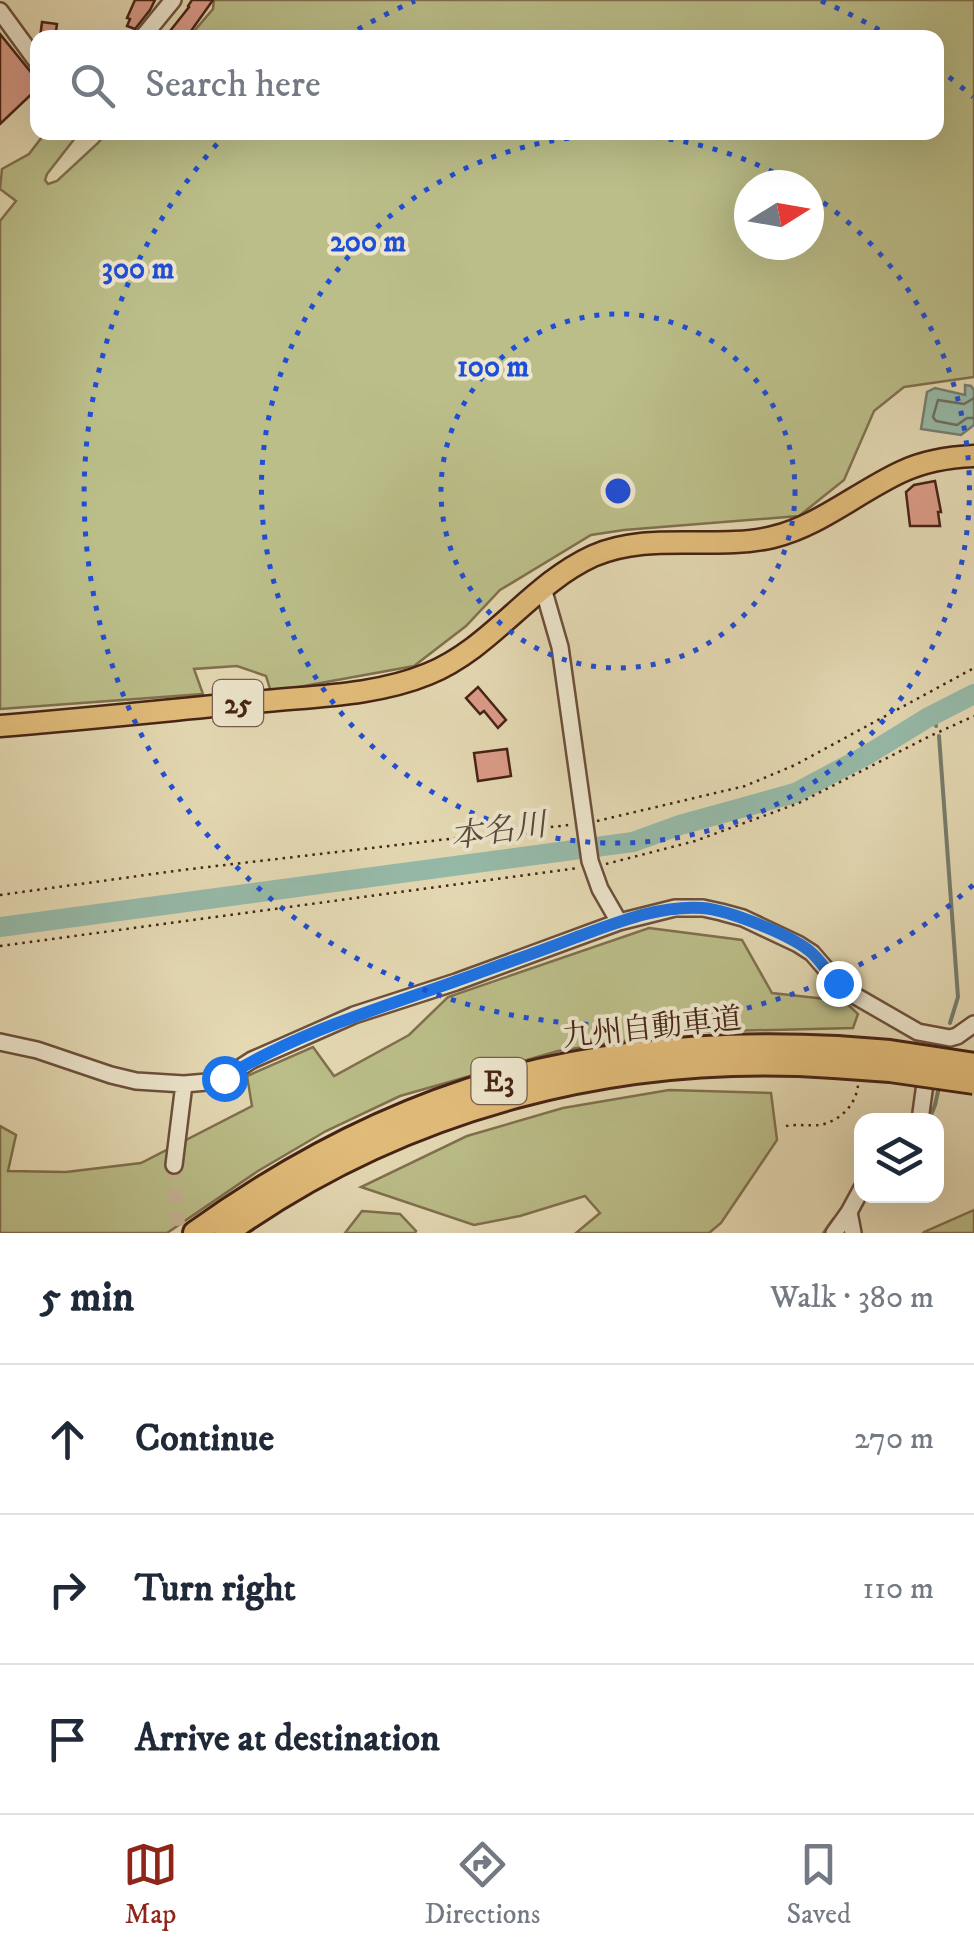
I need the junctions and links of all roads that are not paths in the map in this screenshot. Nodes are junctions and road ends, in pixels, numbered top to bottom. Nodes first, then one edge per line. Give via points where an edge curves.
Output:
1 (173, 0) edge
2 (0, 11) edge
3 (149, 30) edge
4 (30, 52) edge
5 (974, 456) edge
6 (543, 588) junction
7 (0, 726) edge
8 (620, 922) junction
9 (974, 1024) edge
10 (931, 1036) junction
11 (0, 1042) edge
12 (836, 1057) junction
13 (974, 1065) edge
14 (974, 1082) edge
15 (184, 1084) junction
16 (921, 1113) edge
17 (174, 1165) tunnel mouth
18 (854, 1202) edge
19 (848, 1212) junction
20 (195, 1233) edge
21 (226, 1233) edge
22 (834, 1233) edge
23 (854, 1233) edge

1 - 3 street
2 - 4 street
5 - 6 main road, 25 via 904,470 778,536 621,547
6 - 7 main road, 25 via 468,652 410,681 348,693
6 - 8 street via 560,647 591,864
8 - 10 street via 674,908 742,918 798,944 852,994
8 - 15 street via 354,1015 224,1078
9 - 10 street via 957,1036
10 - 16 street
11 - 15 street via 136,1081
12 - 13 highway, 九州自動車道 / E3, bridge via 906,1054
12 - 14 highway, 九州自動車道 / E3, bridge
12 - 20 highway, 九州自動車道 / E3 via 744,1045 636,1053 474,1088 328,1149
12 - 21 highway, 九州自動車道 / E3 via 687,1066 527,1092 380,1144
15 - 17 street
18 - 19 street
19 - 22 street
19 - 23 street

